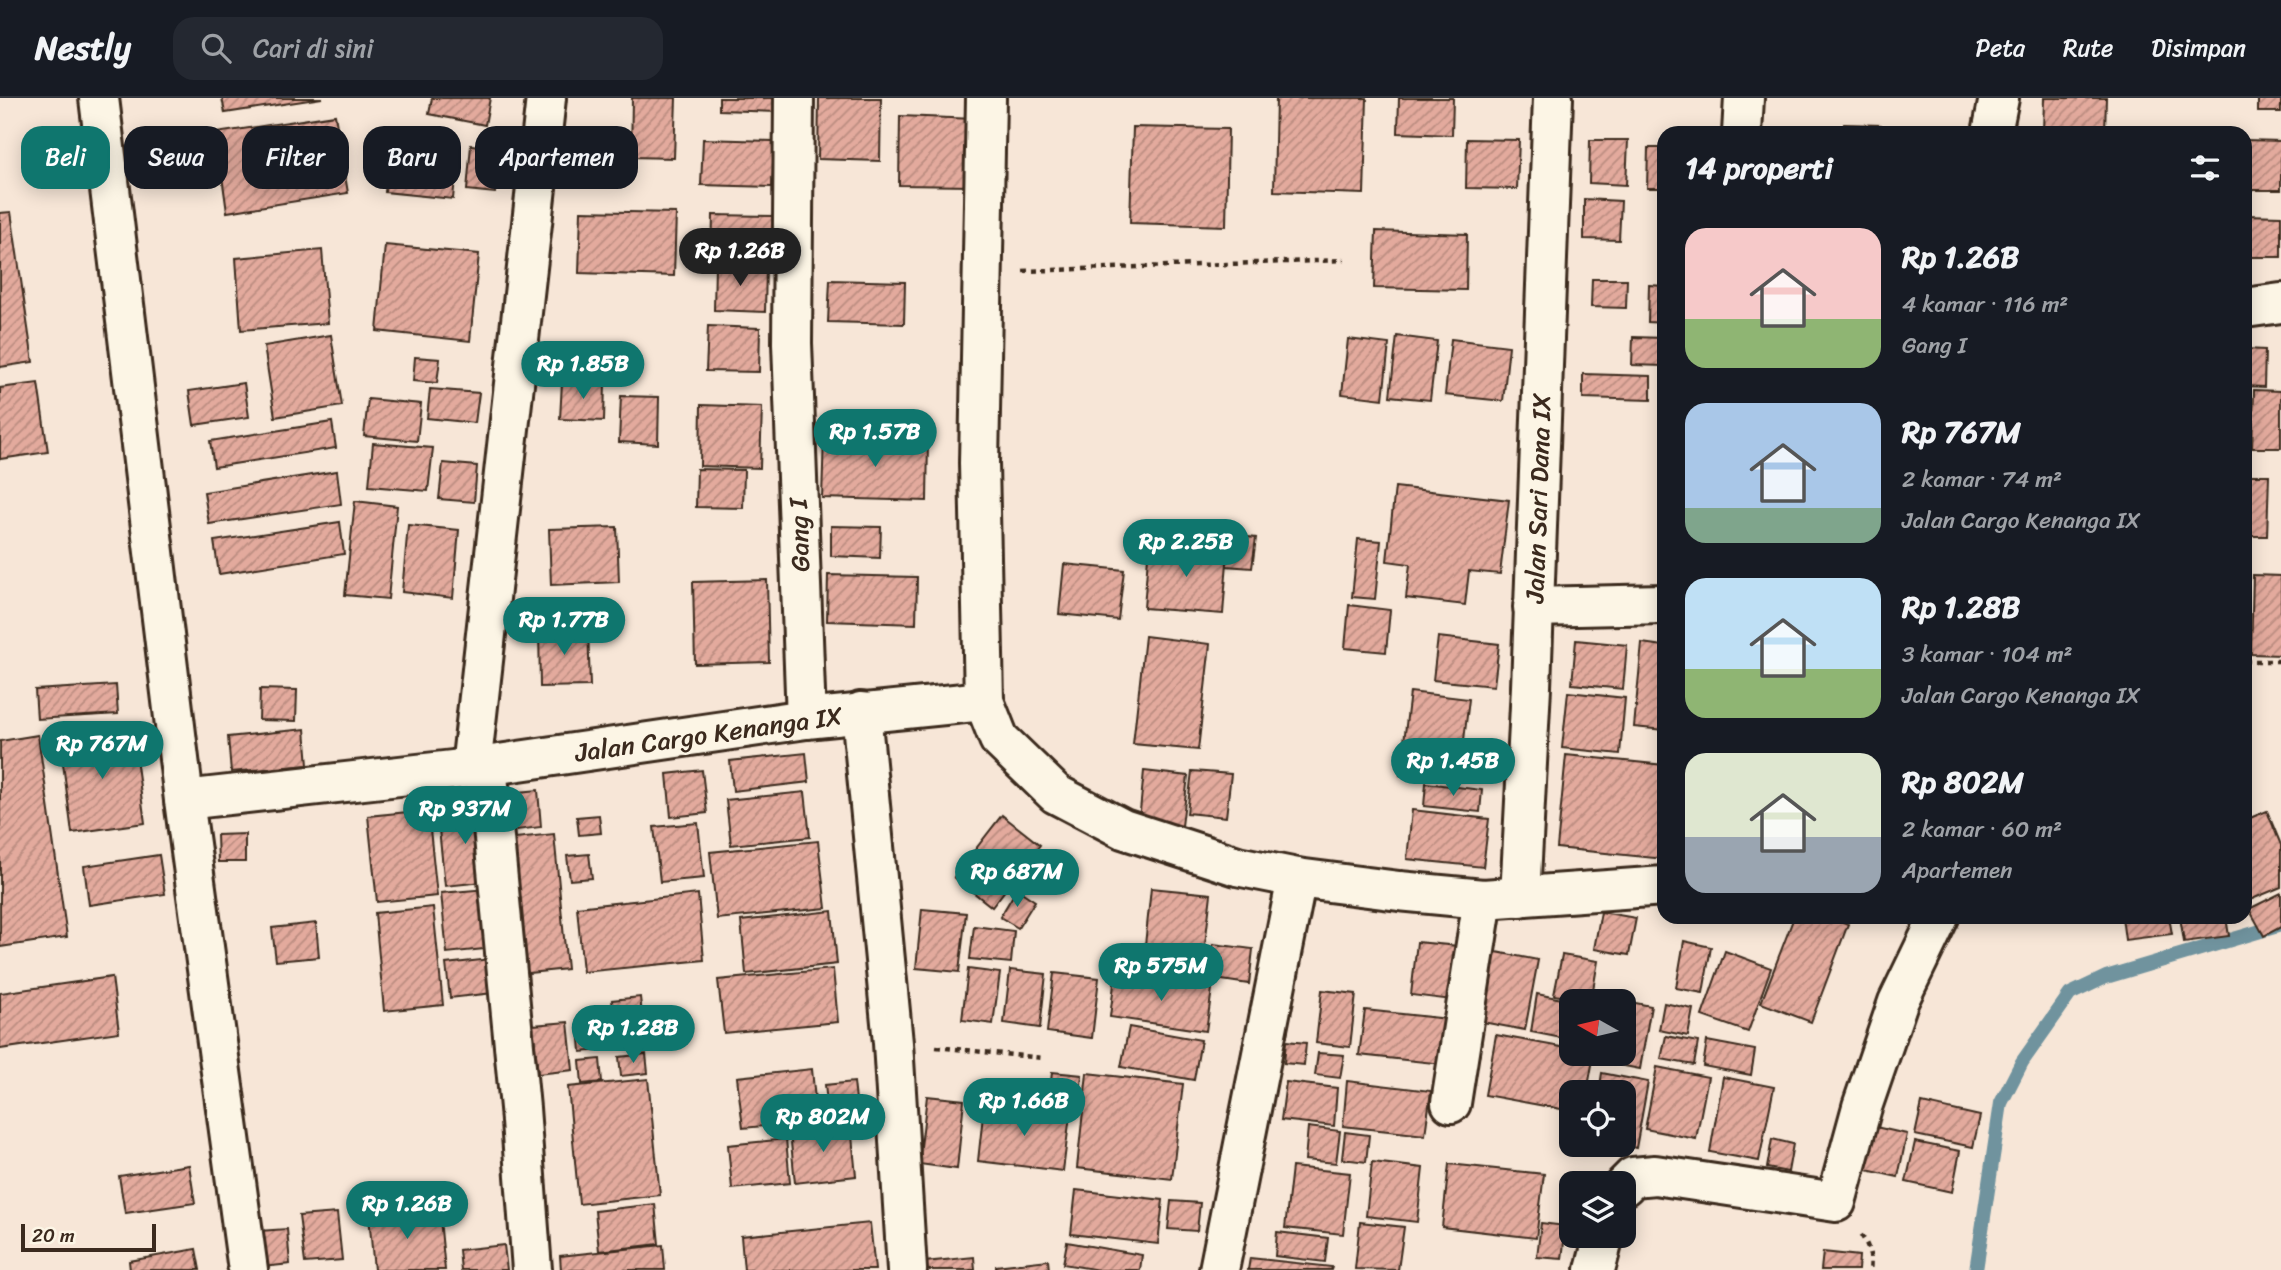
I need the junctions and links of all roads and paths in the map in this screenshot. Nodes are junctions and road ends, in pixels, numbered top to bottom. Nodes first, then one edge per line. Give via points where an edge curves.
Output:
1 (99, 98) edge
2 (546, 98) edge
3 (794, 98) edge
4 (986, 98) edge
5 (1553, 98) edge
6 (1744, 98) edge
7 (1999, 98) edge
8 (1742, 126) edge
9 (1993, 126) edge
10 (1344, 260) dead end
11 (982, 273) junction
12 (2281, 303) edge
13 (2252, 307) edge
14 (1657, 604) edge
15 (1533, 607) junction
16 (2252, 661) edge
17 (2281, 661) edge
18 (984, 701) junction
19 (861, 712) junction
20 (806, 719) junction
21 (479, 767) junction
22 (184, 800) junction
23 (1297, 878) junction
24 (1657, 887) edge
25 (1501, 898) junction
26 (1936, 924) edge
27 (893, 1043) junction
28 (1042, 1058) dead end
29 (1451, 1103) dead end
30 (1636, 1177) edge
31 (1601, 1248) edge
32 (248, 1270) edge
33 (532, 1270) edge
34 (907, 1270) edge
35 (1219, 1270) edge
36 (1595, 1270) edge

1 - 22 street
2 - 21 street
3 - 20 street, Gang I via 792,343
4 - 11 street
5 - 15 street, Jalan Sari Dana IX
6 - 8 street
7 - 9 street
10 - 11 path
11 - 18 street via 979,463
12 - 13 street
14 - 15 street
15 - 25 street, Jalan Sari Dana IX
16 - 17 path
18 - 19 street, Jalan Cargo Kenanga IX
18 - 23 street via 999,739 1056,794 1123,829 1237,866
19 - 20 street, Jalan Cargo Kenanga IX
19 - 27 street
20 - 21 street, Jalan Cargo Kenanga IX
21 - 22 street, Jalan Cargo Kenanga IX
21 - 33 street via 520,1108
22 - 32 street
23 - 25 street
23 - 35 street
24 - 25 street
25 - 29 street, Jalan Sari Dana IX
26 - 30 street via 1898,1002 1836,1202 1655,1175
27 - 28 path
27 - 34 street
31 - 36 street

